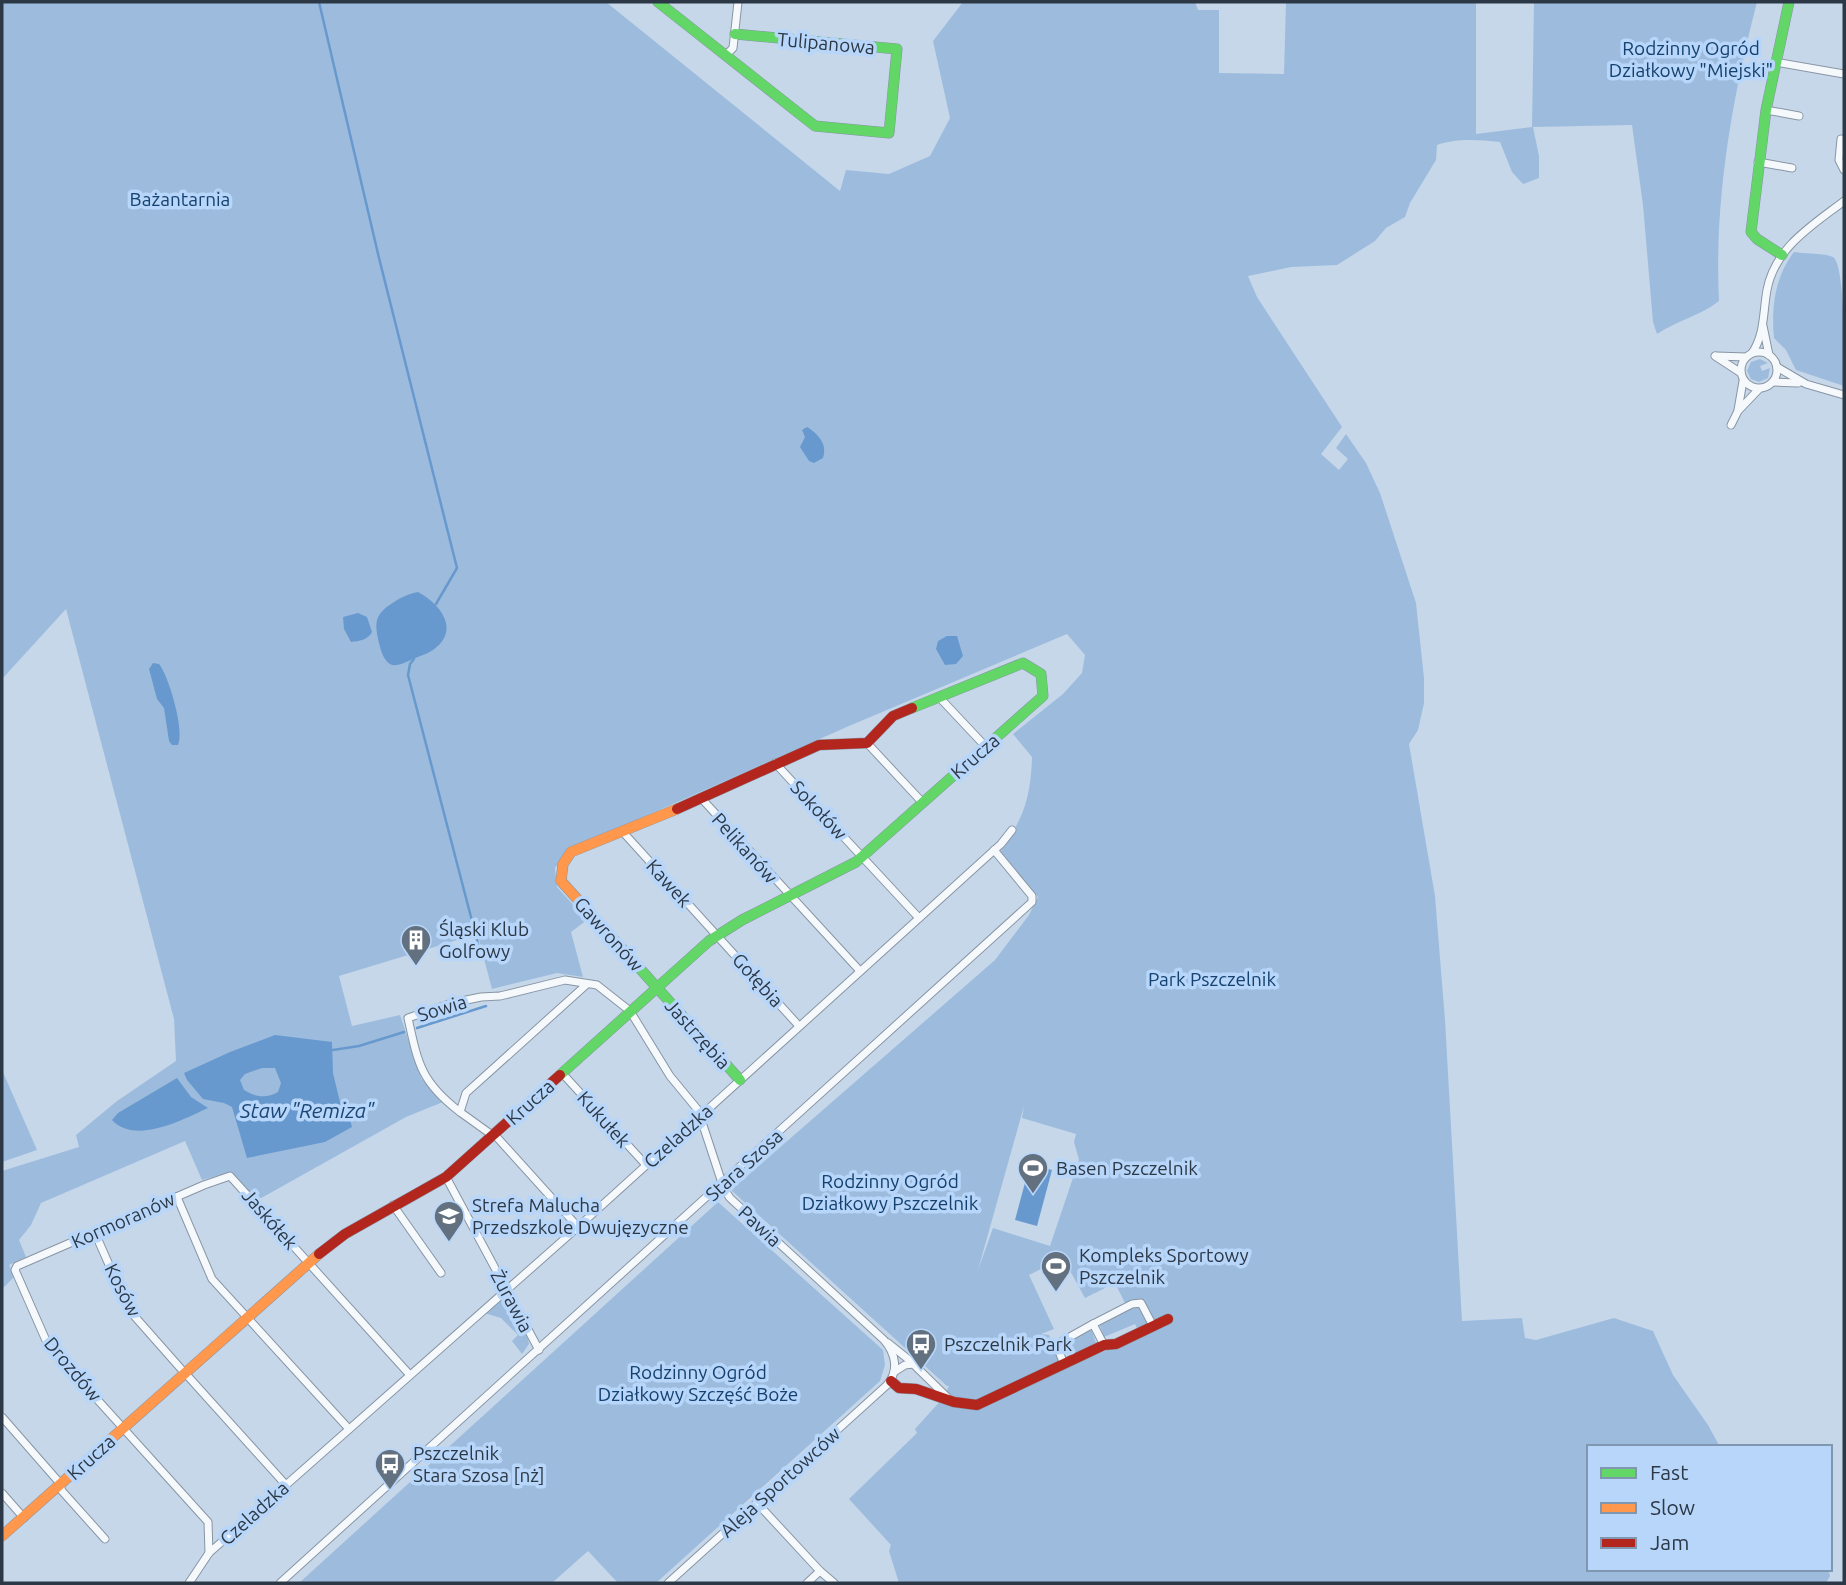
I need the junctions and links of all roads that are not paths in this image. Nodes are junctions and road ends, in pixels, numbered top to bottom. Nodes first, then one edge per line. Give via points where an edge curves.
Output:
1 (658, 2) edge
2 (738, 2) edge
3 (1788, 2) edge
4 (735, 34) junction
5 (727, 54) junction
6 (1775, 62) junction
7 (1844, 74) edge
8 (1766, 110) junction
9 (1799, 116) dead end
10 (1841, 139) dead end
11 (1758, 162) junction
12 (1792, 167) dead end
13 (1844, 170) edge
14 (1844, 201) edge
15 (1782, 255) junction
16 (1763, 326) junction
17 (1749, 355) junction
18 (1769, 355) junction
19 (1777, 367) junction
20 (1742, 377) junction
21 (1773, 382) junction
22 (1806, 384) junction
23 (1759, 388) junction
24 (1844, 395) edge
25 (1738, 411) junction
26 (1731, 425) dead end
27 (939, 697) junction
28 (867, 743) junction
29 (986, 747) junction
30 (775, 763) junction
31 (702, 799) junction
32 (922, 802) junction
33 (1012, 830) dead end
34 (622, 831) junction
35 (994, 850) junction
36 (862, 857) junction
37 (789, 896) junction
38 (919, 918) junction
39 (716, 935) junction
40 (860, 971) junction
41 (586, 985) junction
42 (657, 988) junction
43 (630, 1011) junction
44 (799, 1026) junction
45 (562, 1073) junction
46 (740, 1080) junction
47 (460, 1112) junction
48 (700, 1116) junction
49 (493, 1135) junction
50 (646, 1165) junction
51 (230, 1176) joint
52 (446, 1177) junction
53 (722, 1185) junction
54 (177, 1197) junction
55 (393, 1205) junction
56 (578, 1227) junction
57 (96, 1233) junction
58 (308, 1263) junction
59 (17, 1266) joint
60 (441, 1273) dead end
61 (506, 1289) junction
62 (247, 1318) junction
63 (1168, 1319) dead end
64 (1093, 1324) junction
65 (1153, 1326) junction
66 (884, 1340) junction
67 (1104, 1345) junction
68 (539, 1350) junction
69 (913, 1364) junction
70 (1064, 1364) junction
71 (184, 1371) junction
72 (921, 1371) junction
73 (409, 1374) junction
74 (892, 1376) junction
75 (911, 1388) junction
76 (947, 1397) junction
77 (2, 1417) edge
78 (124, 1428) junction
79 (349, 1429) junction
80 (60, 1485) junction
81 (286, 1485) junction
82 (2, 1493) edge
83 (757, 1503) junction
84 (24, 1518) junction
85 (2, 1536) edge
86 (105, 1539) dead end
87 (209, 1553) junction
88 (820, 1571) junction
89 (190, 1583) edge
90 (280, 1583) edge
91 (668, 1583) edge
92 (807, 1583) edge
93 (834, 1583) edge

1 - 5 street
2 - 4 street
3 - 6 street
4 - 5 street
4 - 5 street, Tulipanowa via 897,49 889,133 815,125
6 - 7 street
6 - 8 street
8 - 9 street
8 - 11 street
10 - 13 street via 1839,160
11 - 12 street
11 - 15 street via 1751,232
14 - 15 street
15 - 16 street via 1768,285
16 - 17 street
16 - 18 street
17 - 18 street
17 - 20 street via 1741,365
17 - 20 street via 1715,356
18 - 19 street
19 - 21 street
19 - 22 street
20 - 23 street
20 - 25 street
21 - 22 street
21 - 23 street
22 - 24 street
23 - 25 street
25 - 26 street
27 - 28 street via 893,716
27 - 29 street
27 - 29 street, Krucza via 1023,663 1041,674 1043,696
28 - 30 street via 819,745
28 - 32 street
29 - 32 street, Krucza
30 - 31 street
30 - 36 street, Sokołów
31 - 34 street
31 - 37 street, Pelikanów
32 - 36 street, Krucza
33 - 35 street, Czeladzka
34 - 39 street, Kawek
34 - 42 street, Gawronów via 571,852 563,864 561,881
35 - 38 street, Czeladzka
35 - 53 street, Stara Szosa via 1032,896 1032,902
36 - 37 street, Krucza
36 - 38 street, Sokołów
37 - 39 street, Krucza
37 - 40 street, Pelikanów
38 - 40 street, Czeladzka
39 - 42 street, Krucza
39 - 44 street, Gołębia
40 - 44 street, Czeladzka
41 - 43 street, Sowia via 597,985
41 - 47 street via 466,1093
41 - 47 street, Sowia via 565,980 452,1003 408,1018 425,1077
42 - 43 street, Krucza
42 - 46 street, Jastrzębia
43 - 45 street, Krucza
43 - 48 street, Pawia
44 - 46 street, Czeladzka
45 - 49 street, Krucza
45 - 50 street, Kukułek
46 - 48 street, Czeladzka
47 - 49 street, Sowia
48 - 50 street, Czeladzka
48 - 53 street, Pawia
49 - 52 street, Krucza
49 - 56 street, Sowia
50 - 56 street, Czeladzka
51 - 54 street, Kormoranów
51 - 58 street, Jaskółek
52 - 55 street, Krucza
52 - 61 street, Żurawia
53 - 66 street, Pawia via 730,1198
53 - 68 street, Stara Szosa
54 - 57 street, Kormoranów
54 - 62 street via 212,1279
55 - 58 street, Krucza
55 - 60 street
56 - 61 street, Czeladzka
57 - 59 street, Kormoranów
57 - 71 street, Kosów via 129,1310
58 - 62 street, Krucza
58 - 73 street, Jaskółek
59 - 78 street, Drozdów via 48,1345
61 - 68 street, Żurawia
61 - 73 street, Czeladzka
62 - 71 street, Krucza
62 - 79 street
63 - 65 street
64 - 65 street via 1141,1303
64 - 67 street
64 - 70 street via 1059,1343
65 - 67 street
66 - 69 street
66 - 74 street, Pawia via 892,1353
67 - 70 street
68 - 90 street, Stara Szosa
69 - 72 street
69 - 74 street via 905,1364
70 - 76 street via 977,1405
71 - 78 street, Krucza
71 - 81 street, Kosów
72 - 75 street via 919,1382
72 - 76 street
73 - 79 street, Czeladzka
74 - 75 street via 896,1387
74 - 83 street, Aleja Sportowców
75 - 76 street
77 - 80 street
78 - 80 street, Krucza
78 - 87 street, Drozdów via 208,1522
79 - 81 street, Czeladzka
80 - 84 street, Krucza
80 - 86 street
81 - 87 street, Czeladzka
82 - 84 street
83 - 88 street
83 - 91 street, Aleja Sportowców
84 - 85 street, Krucza
87 - 89 street, Czeladzka
88 - 92 street
88 - 93 street

